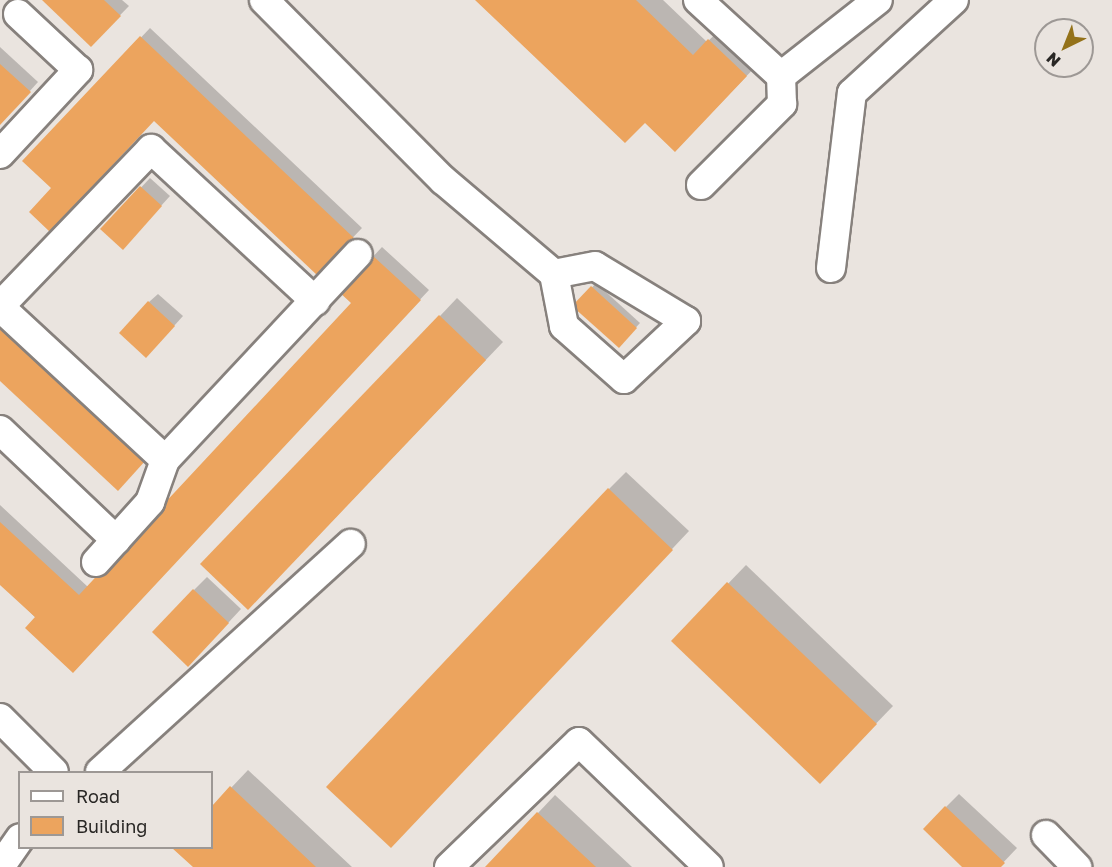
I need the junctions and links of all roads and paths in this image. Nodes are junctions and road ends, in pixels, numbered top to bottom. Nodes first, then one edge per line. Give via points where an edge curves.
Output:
1 (264, 0) edge
2 (698, 0) edge
3 (878, 0) edge
4 (954, 0) edge
5 (18, 14) dead end
6 (780, 75) junction
7 (0, 154) edge
8 (701, 186) dead end
9 (358, 254) dead end
10 (831, 268) dead end
11 (554, 274) junction
12 (315, 301) junction
13 (0, 307) edge
14 (0, 429) edge
15 (165, 460) junction
16 (116, 540) junction
17 (351, 544) dead end
18 (96, 562) dead end
19 (0, 718) edge
20 (53, 771) edge
21 (101, 771) edge
22 (1046, 835) dead end
23 (18, 841) edge
24 (0, 867) edge
25 (450, 867) edge
26 (709, 867) edge
27 (1077, 867) edge

1 - 11 lane via 443,180
2 - 6 lane
3 - 6 lane
4 - 10 lane via 852,93
5 - 7 lane via 78,70
6 - 8 lane via 782,104
9 - 12 lane
11 - 11 lane via 595,266 686,321 624,379 564,326
12 - 13 lane via 151,149
12 - 15 lane
13 - 15 lane
14 - 16 lane
15 - 16 lane via 150,502
16 - 18 lane
17 - 21 lane
19 - 20 lane
22 - 27 lane
23 - 24 lane
25 - 26 lane via 579,742

